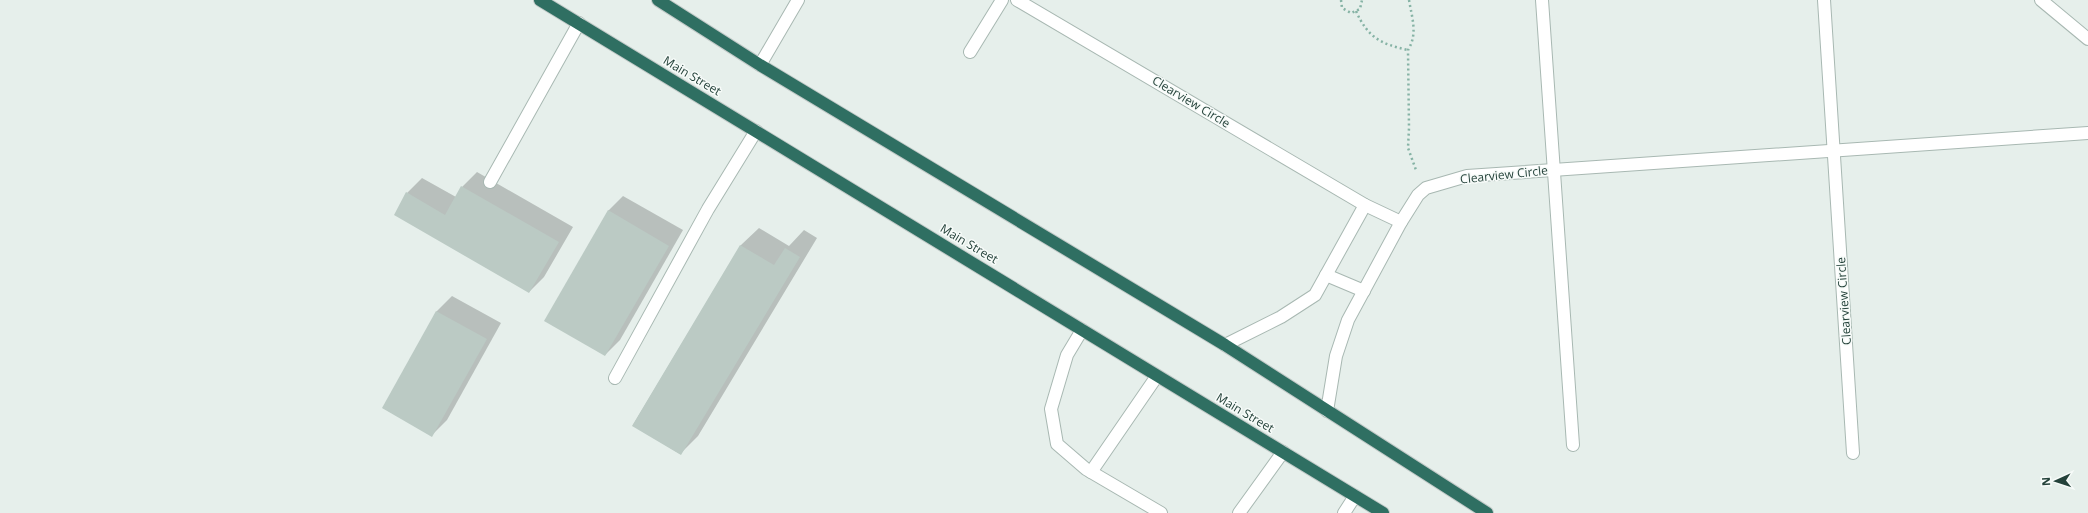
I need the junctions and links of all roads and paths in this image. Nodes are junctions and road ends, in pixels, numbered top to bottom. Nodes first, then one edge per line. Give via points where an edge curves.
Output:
1 (540, 0) edge
2 (658, 0) edge
3 (798, 0) edge
4 (1002, 0) edge
5 (1018, 0) edge
6 (1341, 0) edge
7 (1362, 0) edge
8 (1409, 0) edge
9 (1542, 0) edge
10 (1824, 0) edge
11 (2041, 0) edge
12 (1356, 11) junction
13 (579, 24) junction
14 (2088, 39) edge
15 (1408, 50) junction
16 (970, 52) dead end
17 (760, 65) junction
18 (756, 131) junction
19 (2088, 133) edge
20 (1834, 150) junction
21 (1554, 170) junction
22 (490, 182) dead end
23 (1426, 188) junction
24 (1365, 205) junction
25 (1401, 222) junction
26 (1326, 275) junction
27 (1364, 292) junction
28 (1082, 330) junction
29 (1225, 345) junction
30 (1157, 376) junction
31 (615, 378) dead end
32 (1327, 411) junction
33 (1573, 445) dead end
34 (1283, 452) junction
35 (1853, 453) dead end
36 (1091, 472) junction
37 (1355, 496) junction
38 (1161, 513) edge
39 (1239, 513) edge
40 (1344, 513) edge
41 (1383, 513) edge
42 (1487, 513) edge

1 - 13 highway, Main Street
2 - 17 highway
3 - 17 street
4 - 16 street
5 - 24 street, Clearview Circle
6 - 12 path via 1344,11
7 - 12 path via 1362,5
8 - 15 path via 1414,41
9 - 21 street, Clearview Circle
10 - 20 street, Clearview Circle
11 - 14 street
12 - 15 path via 1366,30 1378,40
13 - 18 highway, Main Street
13 - 22 street
15 - 23 path via 1408,148 1412,163
17 - 29 highway
18 - 28 highway, Main Street
18 - 31 street via 708,209
19 - 20 street, Clearview Circle
20 - 21 street, Clearview Circle
20 - 35 street, Clearview Circle
21 - 23 street, Clearview Circle via 1467,176
21 - 33 street, Clearview Circle
23 - 25 street via 1418,195
24 - 25 street, Clearview Circle
24 - 26 street
25 - 27 street
26 - 27 street
26 - 29 street via 1315,295 1281,317
27 - 32 street via 1348,320 1336,356
28 - 30 highway, Main Street
28 - 36 street via 1067,355 1051,409 1057,444
29 - 32 highway
30 - 34 highway, Main Street
30 - 36 street
32 - 42 highway
34 - 37 highway, Main Street
34 - 39 street
36 - 38 street
37 - 40 street
37 - 41 highway, Main Street

